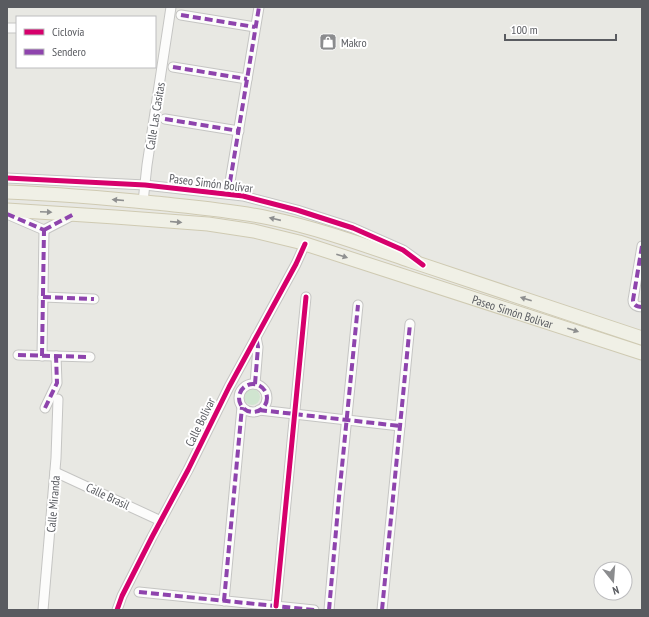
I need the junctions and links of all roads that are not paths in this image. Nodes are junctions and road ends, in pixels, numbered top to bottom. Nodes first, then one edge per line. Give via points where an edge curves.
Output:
1 (171, 7) edge
2 (259, 7) edge
3 (180, 15) dead end
4 (255, 27) junction
5 (173, 67) dead end
6 (247, 79) junction
7 (165, 119) dead end
8 (239, 131) junction
9 (7, 178) edge
10 (145, 185) junction
11 (7, 192) edge
12 (228, 194) junction
13 (143, 202) junction
14 (7, 210) edge
15 (7, 214) edge
16 (74, 214) junction
17 (312, 229) junction
18 (44, 230) junction
19 (305, 244) junction
20 (642, 246) edge
21 (423, 264) junction
22 (43, 297) junction
23 (306, 298) dead end
24 (94, 299) dead end
25 (358, 305) dead end
26 (642, 308) edge
27 (410, 324) dead end
28 (256, 337) junction
29 (642, 338) edge
30 (642, 352) edge
31 (18, 355) dead end
32 (42, 356) junction
33 (56, 356) junction
34 (90, 357) dead end
35 (256, 384) junction
36 (58, 398) dead end
37 (242, 407) junction
38 (45, 408) dead end
39 (259, 410) junction
40 (400, 426) junction
41 (55, 472) junction
42 (161, 521) junction
43 (139, 592) dead end
44 (224, 601) junction
45 (276, 606) junction
46 (43, 610) edge
47 (117, 610) edge
48 (314, 610) edge
49 (329, 610) edge
50 (382, 610) edge

1 - 10 street, Calle Las Casitas
2 - 4 street
3 - 4 street
4 - 6 street
5 - 6 street
6 - 8 street
7 - 8 street
8 - 12 street
9 - 10 street, Paseo Simón Bolívar
10 - 12 street, Paseo Simón Bolívar
10 - 13 street, Calle Las Casitas
13 -> 11 main road, Paseo Simón Bolívar
12 - 21 street, Paseo Simón Bolívar via 283,206 353,228 403,250
17 -> 13 main road, Paseo Simón Bolívar via 237,212
14 -> 16 main road, Paseo Simón Bolívar
15 - 18 street
16 - 18 street
16 -> 19 main road, Paseo Simón Bolívar via 224,226
17 - 19 main road
17 - 21 main road, Paseo Simón Bolívar
18 - 22 street
19 - 28 street, Calle Bolívar
19 -> 30 main road, Paseo Simón Bolívar
20 - 26 street via 633,300 635,305
29 -> 21 main road, Paseo Simón Bolívar
22 - 24 street
22 - 32 street
23 - 45 street
25 - 49 street
27 - 40 street
28 - 35 street
28 - 42 street, Calle Bolívar
31 - 32 street
32 - 33 street
33 - 34 street
33 - 38 street via 56,383
35 - 37 street via 241,390 239,401
35 - 39 street via 261,386 267,395 265,406
36 - 41 street, Calle Miranda
37 - 39 street via 252,412
37 - 44 street
39 - 40 street
40 - 50 street
41 - 42 street, Calle Brasil
41 - 46 street, Calle Miranda
42 - 47 street, Calle Bolívar
43 - 44 street
44 - 45 street
45 - 48 street

